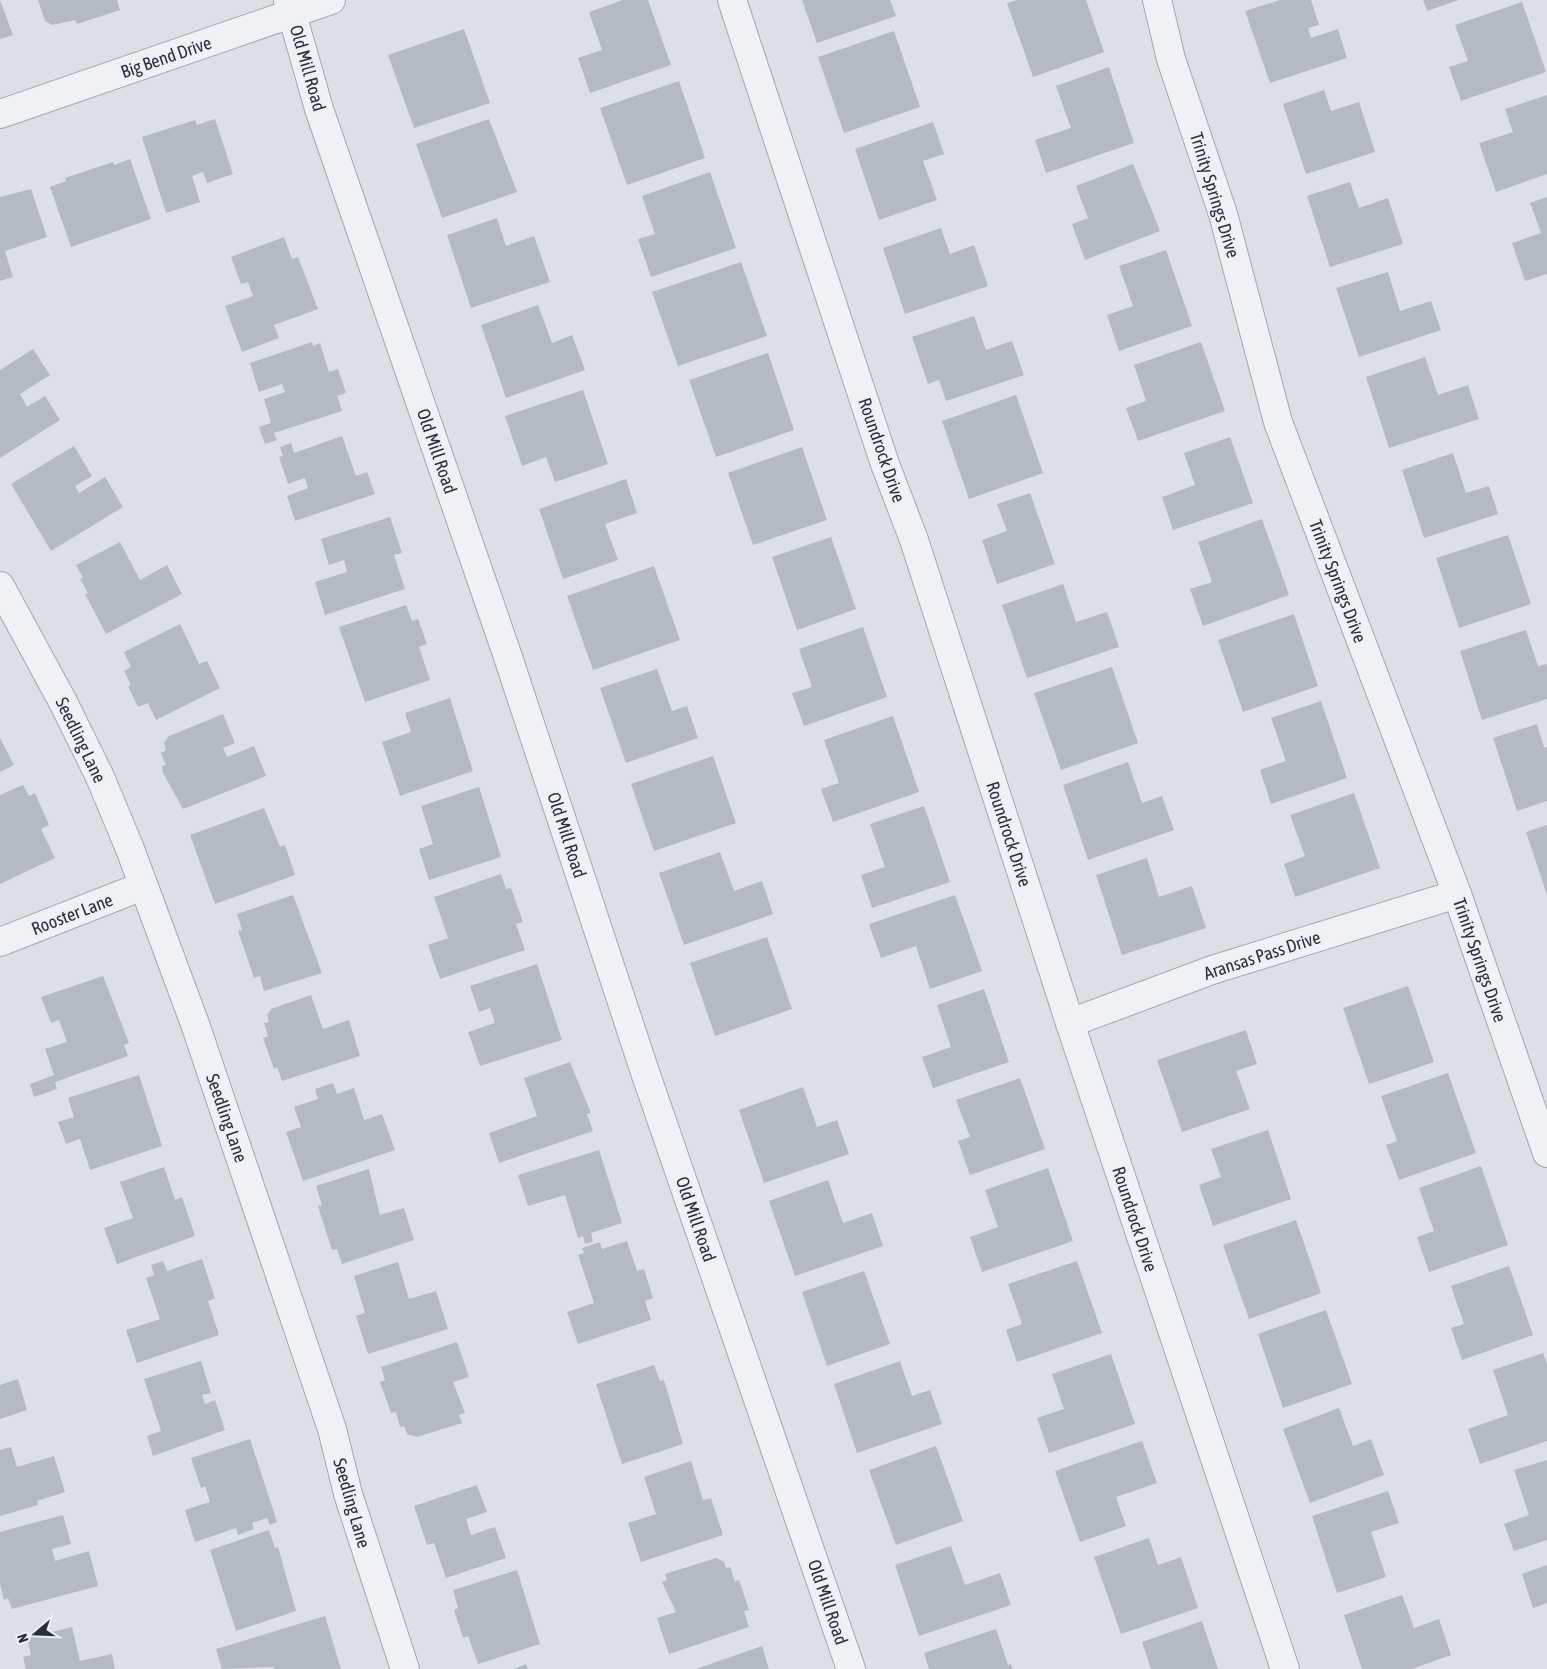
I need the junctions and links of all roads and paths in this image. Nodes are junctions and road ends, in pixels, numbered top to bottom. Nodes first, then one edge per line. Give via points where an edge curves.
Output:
1 (331, 0) edge
2 (732, 0) edge
3 (1156, 0) edge
4 (290, 7) edge
5 (0, 114) edge
6 (0, 586) edge
7 (143, 886) junction
8 (1456, 894) junction
9 (0, 942) edge
10 (1070, 1023) junction
11 (1547, 1153) edge
12 (405, 1669) edge
13 (851, 1669) edge
14 (1285, 1669) edge

1 - 4 street, Big Bend Drive
2 - 10 street, Roundrock Drive via 914,540
3 - 8 street, Trinity Springs Drive via 1171,59 1222,214 1278,422
4 - 5 street, Big Bend Drive
4 - 13 street, Old Mill Road via 319,109
6 - 7 street, Seedling Lane via 92,760
7 - 9 street, Rooster Lane
7 - 12 street, Seedling Lane via 196,1024 325,1410 348,1494
8 - 10 street, Aransas Pass Drive via 1212,970
8 - 11 street, Trinity Springs Drive
10 - 14 street, Roundrock Drive

